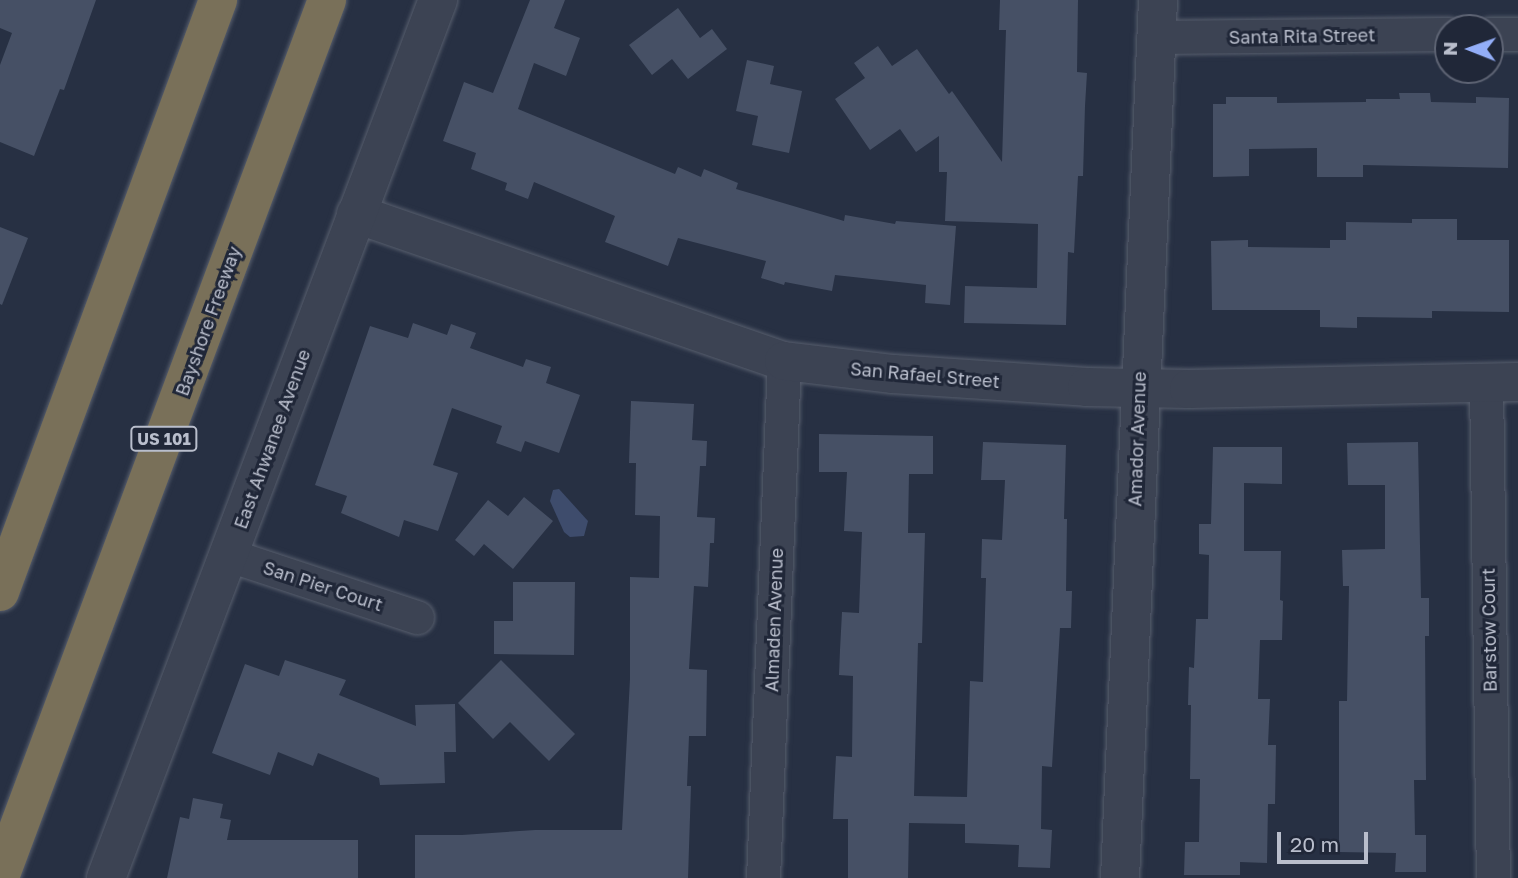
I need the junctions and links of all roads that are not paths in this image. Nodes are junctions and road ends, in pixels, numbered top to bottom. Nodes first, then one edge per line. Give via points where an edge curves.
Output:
1 (218, 0) edge
2 (327, 0) edge
3 (438, 0) edge
4 (1158, 0) edge
5 (1434, 34) edge
6 (1156, 37) junction
7 (356, 214) junction
8 (784, 361) junction
9 (1502, 382) edge
10 (1139, 388) junction
11 (229, 555) junction
12 (0, 592) edge
13 (417, 617) dead end
14 (0, 877) edge
15 (106, 878) edge
16 (763, 878) edge
17 (1120, 878) edge
18 (1493, 878) edge

1 - 12 highway
2 - 14 highway, Bayshore Freeway / US 101
3 - 7 street, East Ahwanee Avenue
4 - 6 street, Amador Avenue
5 - 6 street, Santa Rita Street
6 - 10 street, Amador Avenue
7 - 8 street, San Rafael Street
7 - 11 street, East Ahwanee Avenue
8 - 10 street, San Rafael Street via 892,374
8 - 16 street, Almaden Avenue
9 - 10 street, San Rafael Street
9 - 18 street, Barstow Court
10 - 17 street, Amador Avenue
11 - 13 street, San Pier Court
11 - 15 street, East Ahwanee Avenue

